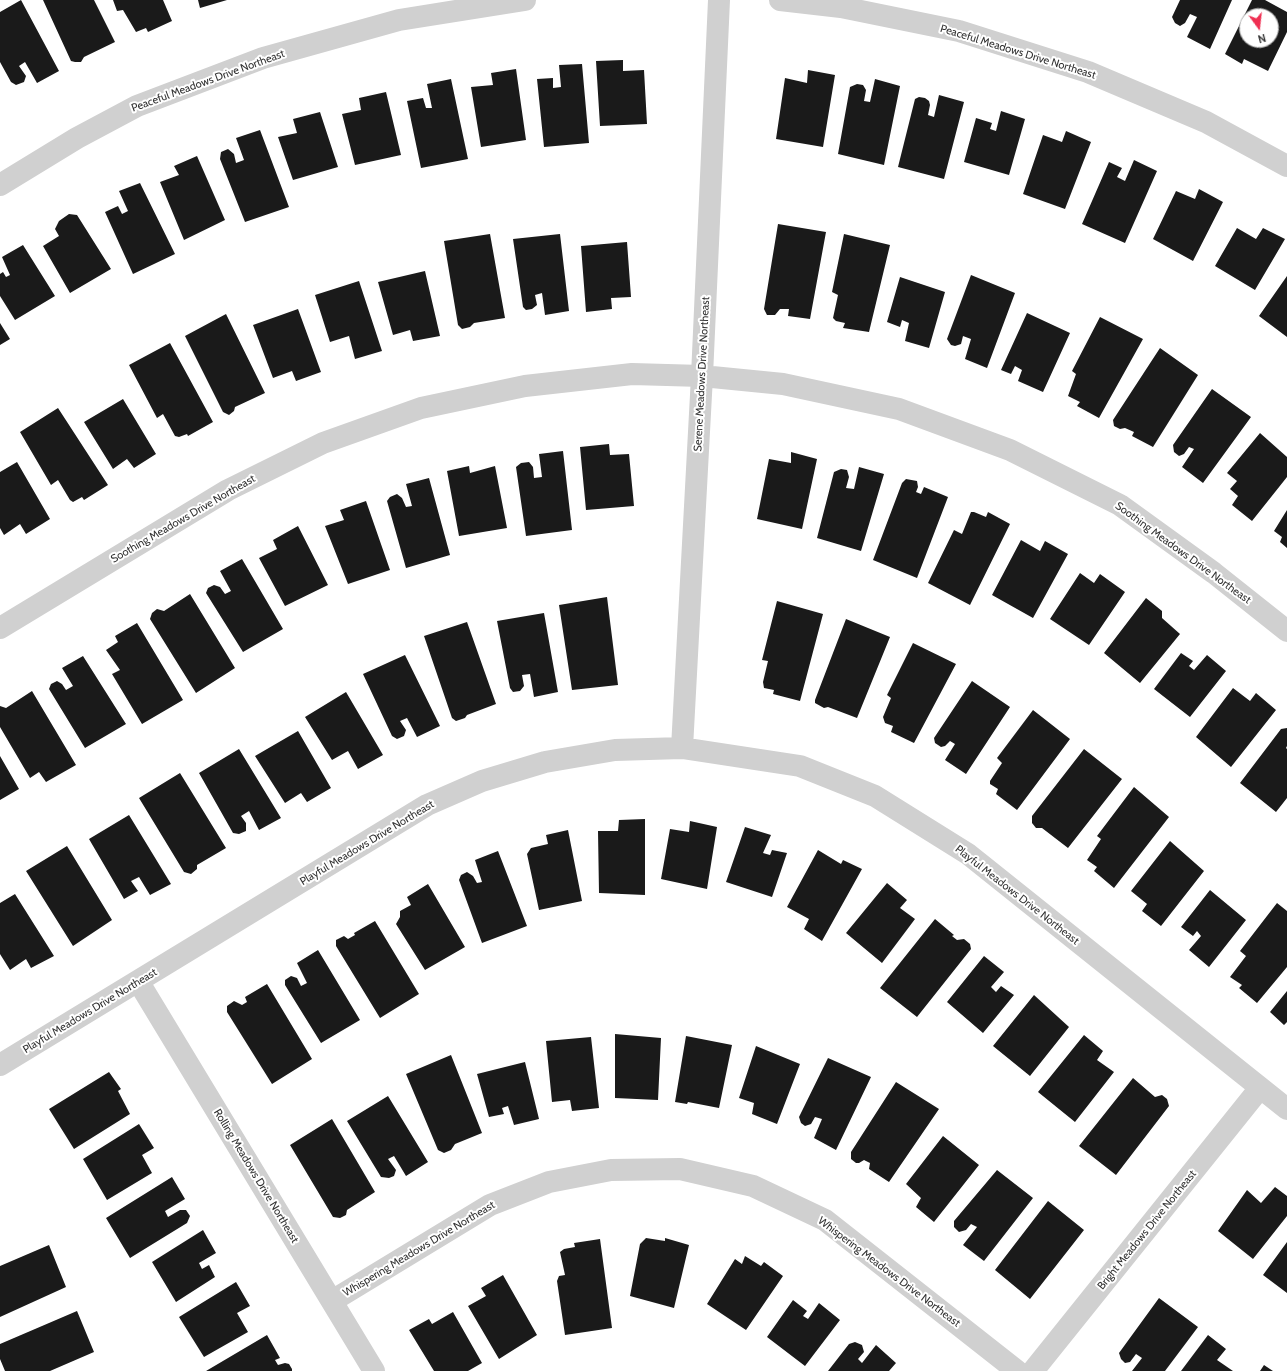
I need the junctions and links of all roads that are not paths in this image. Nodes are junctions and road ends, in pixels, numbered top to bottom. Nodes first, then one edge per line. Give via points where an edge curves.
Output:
1 (525, 0) edge
2 (719, 0) edge
3 (780, 0) edge
4 (1287, 166) edge
5 (0, 184) edge
6 (702, 376) junction
7 (0, 628) edge
8 (1287, 631) edge
9 (682, 748) junction
10 (138, 981) junction
11 (0, 1065) edge
12 (1260, 1088) junction
13 (1287, 1109) edge
14 (332, 1301) junction
15 (374, 1371) edge
16 (1017, 1371) edge
17 (1033, 1371) edge

1 - 5 street, Peaceful Meadows Drive Northeast via 399,20 263,58 137,106
2 - 6 street, Serene Meadows Drive Northeast
3 - 4 street, Peaceful Meadows Drive Northeast via 841,7 959,31 1088,72 1206,122
6 - 7 street, Soothing Meadows Drive Northeast via 632,374 526,386 421,408 330,440 228,490
6 - 8 street, Soothing Meadows Drive Northeast via 783,384 899,409 1010,450 1120,505 1214,573
6 - 9 street, Serene Meadows Drive Northeast
9 - 10 street, Playful Meadows Drive Northeast via 607,751 545,762 475,784 428,805
9 - 12 street, Playful Meadows Drive Northeast via 800,766 875,796 968,854
10 - 11 street, Playful Meadows Drive Northeast
10 - 14 street, Rolling Meadows Drive Northeast
12 - 13 street, Playful Meadows Drive Northeast
12 - 17 street, Bright Meadows Drive Northeast
14 - 15 street, Rolling Meadows Drive Northeast
14 - 16 street, Whispering Meadows Drive Northeast via 490,1205 549,1182 611,1170 680,1170 753,1186 825,1220

